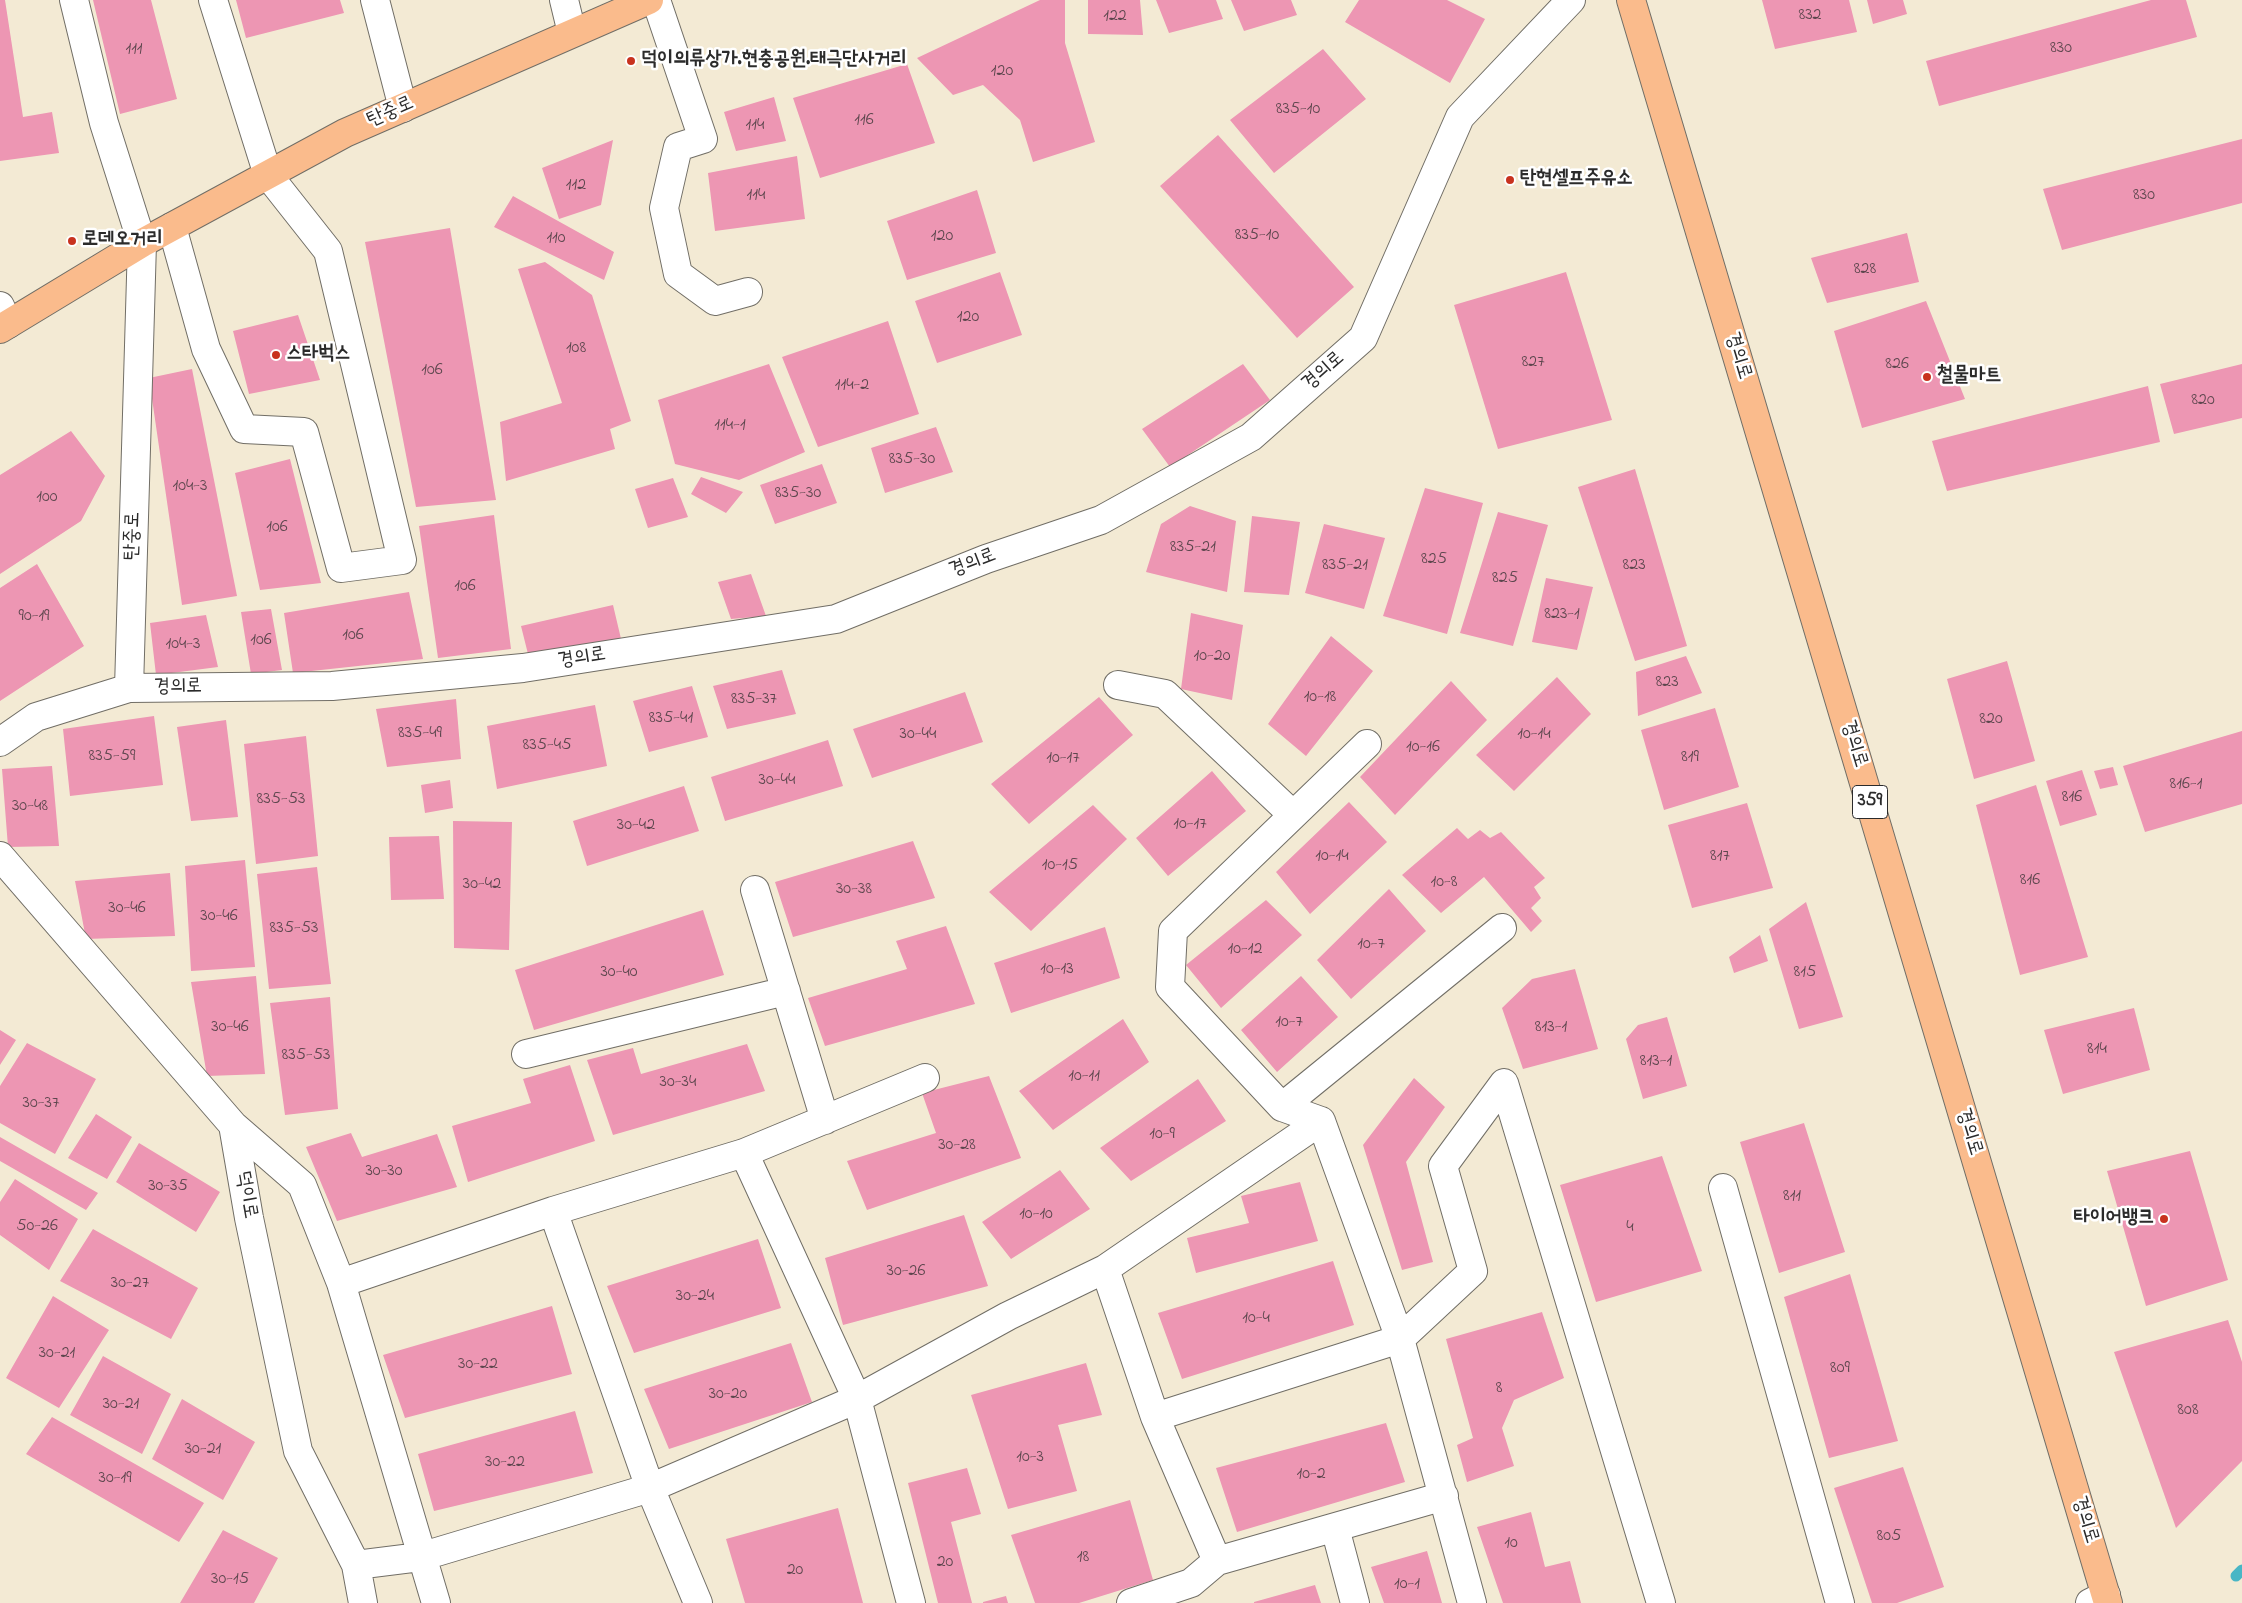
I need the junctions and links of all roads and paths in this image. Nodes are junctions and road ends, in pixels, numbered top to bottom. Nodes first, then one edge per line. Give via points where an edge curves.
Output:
1 (74, 0) edge
2 (213, 0) edge
3 (375, 0) edge
4 (564, 0) edge
5 (648, 0) edge
6 (656, 0) edge
7 (1571, 0) edge
8 (1632, 0) edge
9 (572, 34) junction
10 (403, 108) junction
11 (268, 174) junction
12 (172, 227) junction
13 (142, 243) junction
14 (748, 292) dead end
15 (3, 320) edge
16 (1118, 685) dead end
17 (129, 688) junction
18 (0, 742) edge
19 (1367, 744) dead end
20 (1293, 815) junction
21 (0, 856) edge
22 (755, 890) dead end
23 (1502, 928) dead end
24 (786, 991) junction
25 (526, 1054) dead end
26 (925, 1078) dead end
27 (1282, 1107) junction
28 (825, 1120) junction
29 (1321, 1121) junction
30 (234, 1125) junction
31 (744, 1153) junction
32 (1723, 1188) dead end
33 (553, 1211) junction
34 (1105, 1269) junction
35 (341, 1283) junction
36 (1400, 1339) junction
37 (857, 1399) junction
38 (1155, 1417) junction
39 (650, 1488) junction
40 (1444, 1496) junction
41 (1334, 1528) junction
42 (420, 1557) junction
43 (1217, 1561) junction
44 (356, 1565) junction
45 (1173, 1596) edge
46 (2102, 1600) edge
47 (363, 1603) edge
48 (436, 1603) edge
49 (698, 1603) edge
50 (911, 1603) edge
51 (1131, 1603) edge
52 (1356, 1603) edge
53 (1472, 1603) edge
54 (1661, 1603) edge
55 (1840, 1603) edge

1 - 13 street via 104,123
2 - 11 street
3 - 10 street
4 - 9 street
5 - 9 main road, 탄중로
6 - 14 street via 703,139 678,147 664,208 678,274 715,301
7 - 17 street, 경의로 via 1460,117 1363,338 1250,437 1101,520 986,559 836,619 504,670 332,686
8 - 46 main road, 경의로 / 359
9 - 10 main road, 탄중로
10 - 11 main road, 탄중로
11 - 12 main road, 탄중로
11 - 12 street via 328,251 402,560 341,568 304,432 244,429 206,349
12 - 13 main road, 탄중로
13 - 15 main road, 탄중로
13 - 17 street, 탄중로
16 - 20 street via 1165,694
17 - 18 street via 36,717
19 - 20 street
20 - 27 street via 1173,931 1170,987
21 - 30 street
22 - 24 street
23 - 27 street
24 - 25 street
24 - 28 street
26 - 28 street
27 - 29 street
28 - 31 street
29 - 34 street
29 - 36 street
30 - 35 street via 302,1185
30 - 44 street, 덕이로 via 249,1218 298,1450
31 - 33 street
31 - 37 street
32 - 55 street
33 - 35 street
33 - 39 street
34 - 37 street via 1008,1316
34 - 38 street
35 - 42 street
36 - 38 street
36 - 40 street
36 - 54 street via 1473,1271 1443,1166 1504,1083
37 - 39 street
37 - 50 street
38 - 43 street
39 - 42 street
39 - 49 street
40 - 41 street
40 - 53 street
41 - 43 street
41 - 52 street
42 - 44 street
42 - 48 street
43 - 45 street
44 - 47 street, 덕이로
45 - 51 street

